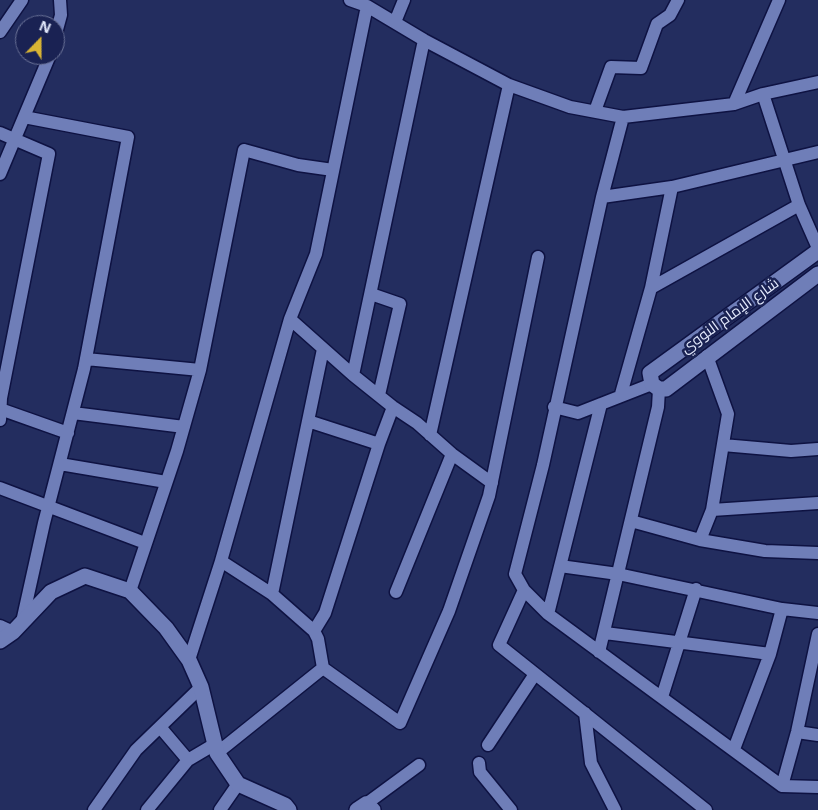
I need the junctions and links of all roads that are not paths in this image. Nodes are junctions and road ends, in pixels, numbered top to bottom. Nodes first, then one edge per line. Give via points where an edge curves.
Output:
1 (22, 0) edge
2 (60, 0) edge
3 (350, 0) edge
4 (404, 0) edge
5 (678, 0) edge
6 (779, 0) edge
7 (367, 6) junction
8 (61, 15) edge
9 (395, 22) junction
10 (0, 32) edge
11 (424, 40) junction
12 (46, 65) edge
13 (818, 82) edge
14 (509, 85) junction
15 (763, 94) junction
16 (734, 104) junction
17 (595, 111) junction
18 (24, 117) junction
19 (623, 117) junction
20 (0, 133) edge
21 (15, 139) junction
22 (818, 152) edge
23 (784, 160) junction
24 (333, 170) junction
25 (0, 174) edge
26 (672, 187) junction
27 (602, 197) junction
28 (799, 205) junction
29 (818, 250) edge
30 (538, 258) dead end
31 (818, 274) edge
32 (651, 288) junction
33 (371, 294) junction
34 (290, 318) junction
35 (324, 349) junction
36 (707, 356) junction
37 (86, 359) junction
38 (200, 370) junction
39 (353, 376) junction
40 (655, 387) junction
41 (621, 394) junction
42 (379, 395) junction
43 (601, 404) junction
44 (393, 407) junction
45 (554, 407) junction
46 (0, 413) edge
47 (73, 413) junction
48 (308, 421) junction
49 (184, 427) junction
50 (68, 433) junction
51 (430, 435) junction
52 (379, 444) junction
53 (723, 445) junction
54 (818, 449) edge
55 (452, 454) junction
56 (60, 464) junction
57 (166, 482) junction
58 (492, 483) junction
59 (0, 488) edge
60 (818, 504) edge
61 (49, 507) junction
62 (712, 510) junction
63 (631, 521) junction
64 (700, 540) junction
65 (145, 543) junction
66 (818, 554) edge
67 (220, 561) junction
68 (560, 566) junction
69 (618, 574) junction
70 (696, 589) junction
71 (524, 590) junction
72 (130, 591) junction
73 (396, 592) dead end
74 (272, 594) junction
75 (782, 609) junction
76 (818, 613) edge
77 (548, 614) junction
78 (12, 627) edge
79 (314, 631) junction
80 (605, 633) junction
81 (818, 634) edge
82 (0, 641) edge
83 (679, 642) junction
84 (599, 652) junction
85 (770, 654) junction
86 (189, 660) junction
87 (323, 668) junction
88 (536, 674) junction
89 (814, 675) edge
90 (201, 687) junction
91 (662, 697) junction
92 (585, 714) junction
93 (160, 727) junction
94 (797, 732) junction
95 (818, 735) edge
96 (488, 745) dead end
97 (216, 748) junction
98 (734, 749) junction
99 (188, 760) junction
100 (479, 763) dead end
101 (419, 765) dead end
102 (238, 784) junction
103 (782, 786) junction
104 (818, 787) edge
105 (365, 808) edge
106 (94, 810) edge
107 (147, 810) edge
108 (220, 810) edge
109 (289, 810) edge
110 (511, 810) edge
111 (615, 810) edge
112 (706, 810) edge

1 - 10 street
2 - 8 street
3 - 7 street
4 - 9 street
5 - 17 street via 670,15 657,24 641,68 611,67
6 - 16 street
7 - 9 street
7 - 24 street
9 - 11 street
11 - 14 street
11 - 33 street
12 - 18 street
13 - 15 street
14 - 17 street via 570,107
14 - 51 street
15 - 16 street
15 - 23 street
16 - 19 street
17 - 19 street
18 - 21 street
18 - 37 street via 128,137
19 - 27 street
20 - 21 street
21 - 25 street
21 - 46 street via 49,154
22 - 23 street
23 - 26 street
23 - 28 street
24 - 34 street via 316,254
24 - 38 street via 298,165 244,150
26 - 27 street
26 - 32 street
27 - 45 street
28 - 29 street
28 - 32 street
29 - 40 street, شارع الإمام النووي via 650,373
30 - 58 street
31 - 36 street
32 - 41 street
33 - 39 street
33 - 42 street via 400,304
34 - 35 street
34 - 67 street
35 - 39 street
35 - 48 street
36 - 40 street via 666,389
36 - 53 street via 728,414
37 - 38 street
37 - 47 street
38 - 49 street
39 - 42 street
40 - 41 street
40 - 63 street via 658,407
41 - 43 street
42 - 44 street
43 - 45 street via 578,413
43 - 68 street
44 - 51 street
44 - 52 street
45 - 71 street via 515,574
46 - 50 street
47 - 49 street
47 - 50 street
48 - 52 street
48 - 74 street
49 - 57 street
50 - 56 street
51 - 55 street
52 - 79 street via 325,613
53 - 54 street via 791,451
53 - 62 street
55 - 58 street
55 - 73 street
56 - 57 street
56 - 61 street
57 - 65 street
58 - 87 street via 449,611 400,723
59 - 61 street
60 - 62 street
61 - 65 street
61 - 78 street
62 - 64 street
63 - 64 street
63 - 69 street
64 - 66 street via 766,551
65 - 72 street
67 - 74 street
67 - 86 street
68 - 69 street
68 - 77 street
69 - 70 street
69 - 80 street
70 - 75 street
70 - 83 street
71 - 77 street
71 - 88 street via 499,645
72 - 78 street via 85,576 51,592
72 - 86 street via 166,628
74 - 79 street
75 - 76 street
75 - 85 street
77 - 84 street
78 - 82 street
79 - 87 street
80 - 83 street
80 - 84 street
81 - 89 street
83 - 85 street
83 - 91 street
84 - 91 street
85 - 98 street
86 - 90 street
87 - 97 street
88 - 92 street
88 - 96 street
89 - 94 street
90 - 93 street
90 - 97 street
91 - 98 street
92 - 111 street via 591,763
92 - 112 street
93 - 99 street
93 - 106 street via 136,750
94 - 95 street
94 - 103 street
97 - 99 street
97 - 102 street
98 - 103 street
99 - 107 street
100 - 110 street via 480,772
101 - 105 street
102 - 108 street
102 - 109 street
103 - 104 street

